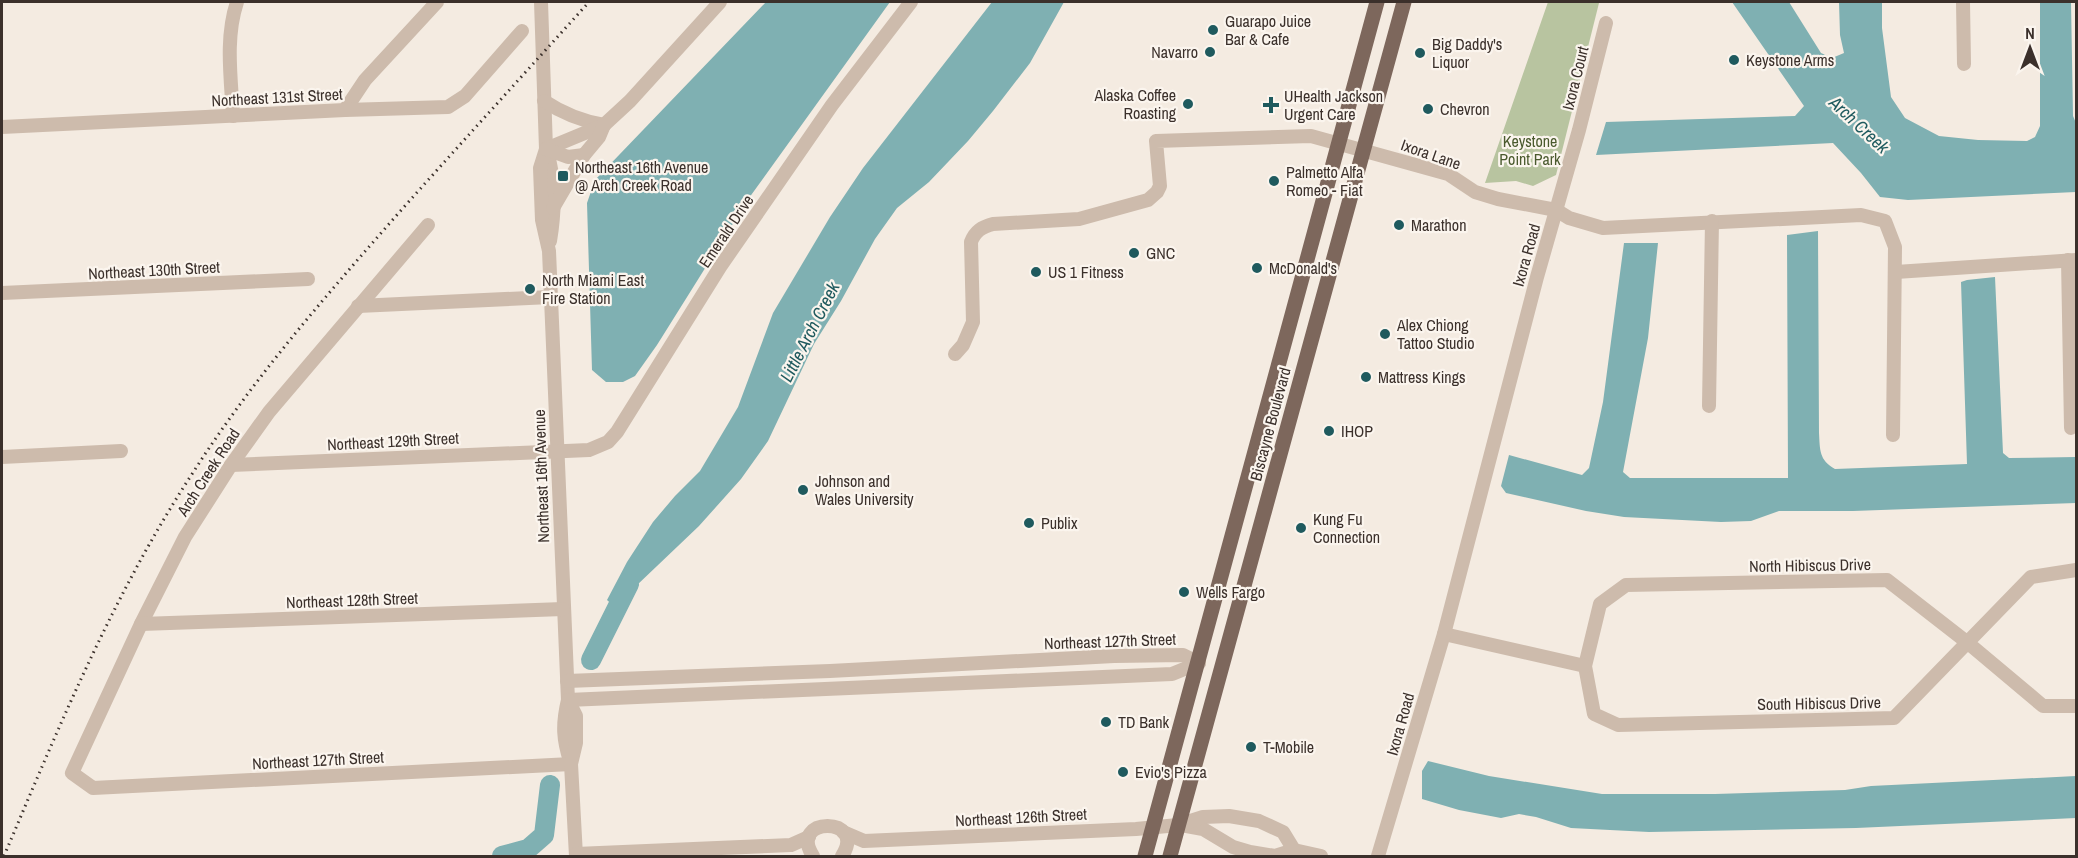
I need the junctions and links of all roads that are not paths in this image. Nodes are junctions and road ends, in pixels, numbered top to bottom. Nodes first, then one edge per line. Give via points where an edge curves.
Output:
1 (237, 2) edge
2 (437, 2) edge
3 (540, 2) edge
4 (720, 2) edge
5 (911, 2) edge
6 (1377, 2) edge
7 (1404, 2) edge
8 (1963, 2) edge
9 (1606, 23) dead end
10 (522, 31) dead end
11 (1964, 64) dead end
12 (544, 101) junction
13 (345, 110) junction
14 (233, 116) junction
15 (604, 125) junction
16 (2, 127) edge
17 (1339, 143) junction
18 (546, 149) junction
19 (1363, 150) junction
20 (584, 155) junction
21 (553, 208) junction
22 (1556, 210) junction
23 (1712, 221) junction
24 (428, 225) dead end
25 (549, 251) junction
26 (2072, 260) edge
27 (1896, 272) junction
28 (308, 279) dead end
29 (2, 293) edge
30 (550, 297) junction
31 (358, 306) junction
32 (955, 354) dead end
33 (1709, 406) dead end
34 (2071, 428) dead end
35 (1893, 435) dead end
36 (121, 451) dead end
37 (556, 451) junction
38 (2, 457) edge
39 (231, 465) junction
40 (2076, 570) edge
41 (1213, 605) junction
42 (563, 609) junction
43 (141, 624) junction
44 (1444, 634) junction
45 (1968, 643) junction
46 (1226, 654) junction
47 (1199, 663) junction
48 (1585, 666) junction
49 (830, 671) junction
50 (701, 676) junction
51 (567, 681) junction
52 (821, 693) junction
53 (702, 694) junction
54 (568, 700) junction
55 (2076, 706) edge
56 (1208, 717) junction
57 (572, 764) junction
58 (72, 773) joint
59 (1178, 825) junction
60 (1153, 827) junction
61 (843, 832) junction
62 (809, 837) junction
63 (864, 842) junction
64 (791, 844) junction
65 (1294, 850) junction
66 (576, 855) edge
67 (812, 855) edge
68 (842, 856) edge
69 (1145, 856) edge
70 (1170, 856) edge
71 (1321, 856) edge
72 (1378, 856) edge

1 - 14 street via 230,48
2 - 13 street via 365,80
3 - 12 street, Northeast 16th Avenue
4 - 15 street via 630,102
5 - 37 street, Emerald Drive via 819,124 720,267 612,437 589,450
6 - 17 main road, Biscayne Boulevard
7 - 19 main road, Biscayne Boulevard
8 - 11 street
9 - 22 street, Ixora Court
10 - 13 street, Northeast 131st Street via 465,96 448,107
12 - 15 street via 567,114
12 - 18 street, Northeast 16th Avenue
13 - 14 street, Northeast 131st Street
14 - 16 street, Northeast 131st Street
15 - 18 street
15 - 20 street
17 - 19 street
17 - 32 street via 1311,136 1156,141 1160,186 1148,200 1079,219 993,224 978,231 972,242 974,322
17 - 41 main road, Biscayne Boulevard
18 - 20 street via 567,157
18 - 21 street, Northeast 16th Avenue via 552,167
18 - 25 street, Northeast 16th Avenue via 540,168 542,220
19 - 22 street, Ixora Lane via 1448,174 1475,192
19 - 46 main road, Biscayne Boulevard
20 - 21 street
21 - 25 street, Northeast 16th Avenue
22 - 23 street, Ixora Road via 1603,228
22 - 44 street, Ixora Road
23 - 27 street, Ixora Road via 1861,215 1885,221 1895,247
23 - 33 street
24 - 31 street, Arch Creek Road
25 - 30 street, Northeast 16th Avenue
26 - 27 street
26 - 34 street
27 - 35 street
28 - 29 street, Northeast 130th Street
30 - 31 street
30 - 37 street, Northeast 16th Avenue
31 - 39 street, Arch Creek Road via 269,412
36 - 38 street
37 - 39 street, Northeast 129th Street
37 - 42 street, Northeast 16th Avenue
39 - 43 street, Arch Creek Road via 185,537
40 - 45 street via 2031,576
41 - 46 main road via 1218,649
41 - 47 main road, Biscayne Boulevard
42 - 43 street, Northeast 128th Street
42 - 51 street, Northeast 16th Avenue
43 - 58 street, Arch Creek Road
44 - 48 street
44 - 72 street, Ixora Road
45 - 48 street, South Hibiscus Drive via 1894,718 1618,724 1594,714
45 - 48 street, North Hibiscus Drive via 1887,580 1626,585 1600,604
45 - 55 street via 2043,706
46 - 56 main road, Biscayne Boulevard
47 - 49 street, Northeast 127th Street via 1183,655
47 - 52 street, Northeast 127th Street via 1172,674
47 - 56 main road via 1206,676
47 - 60 main road, Biscayne Boulevard
49 - 50 street, Northeast 127th Street
49 - 52 street
50 - 51 street, Northeast 127th Street
50 - 53 street
51 - 54 street, Northeast 16th Avenue
52 - 53 street, Northeast 127th Street
53 - 54 street, Northeast 127th Street
54 - 57 street, Northeast 16th Avenue via 576,716
56 - 59 main road, Biscayne Boulevard
57 - 58 street, Northeast 127th Street via 93,788
57 - 66 street, Northeast 16th Avenue
59 - 60 street, Northeast 126th Street
59 - 65 street via 1203,829 1250,852 1275,856
59 - 65 street via 1203,817 1259,821 1283,832
59 - 70 main road, Biscayne Boulevard
60 - 63 street, Northeast 126th Street
60 - 69 main road, Biscayne Boulevard
61 - 62 street, Northeast 126th Street via 826,822
61 - 63 street, Northeast 126th Street
61 - 68 street via 847,843
62 - 64 street
62 - 67 street
63 - 68 street, Northeast 126th Street
64 - 66 street
64 - 67 street
65 - 71 street

